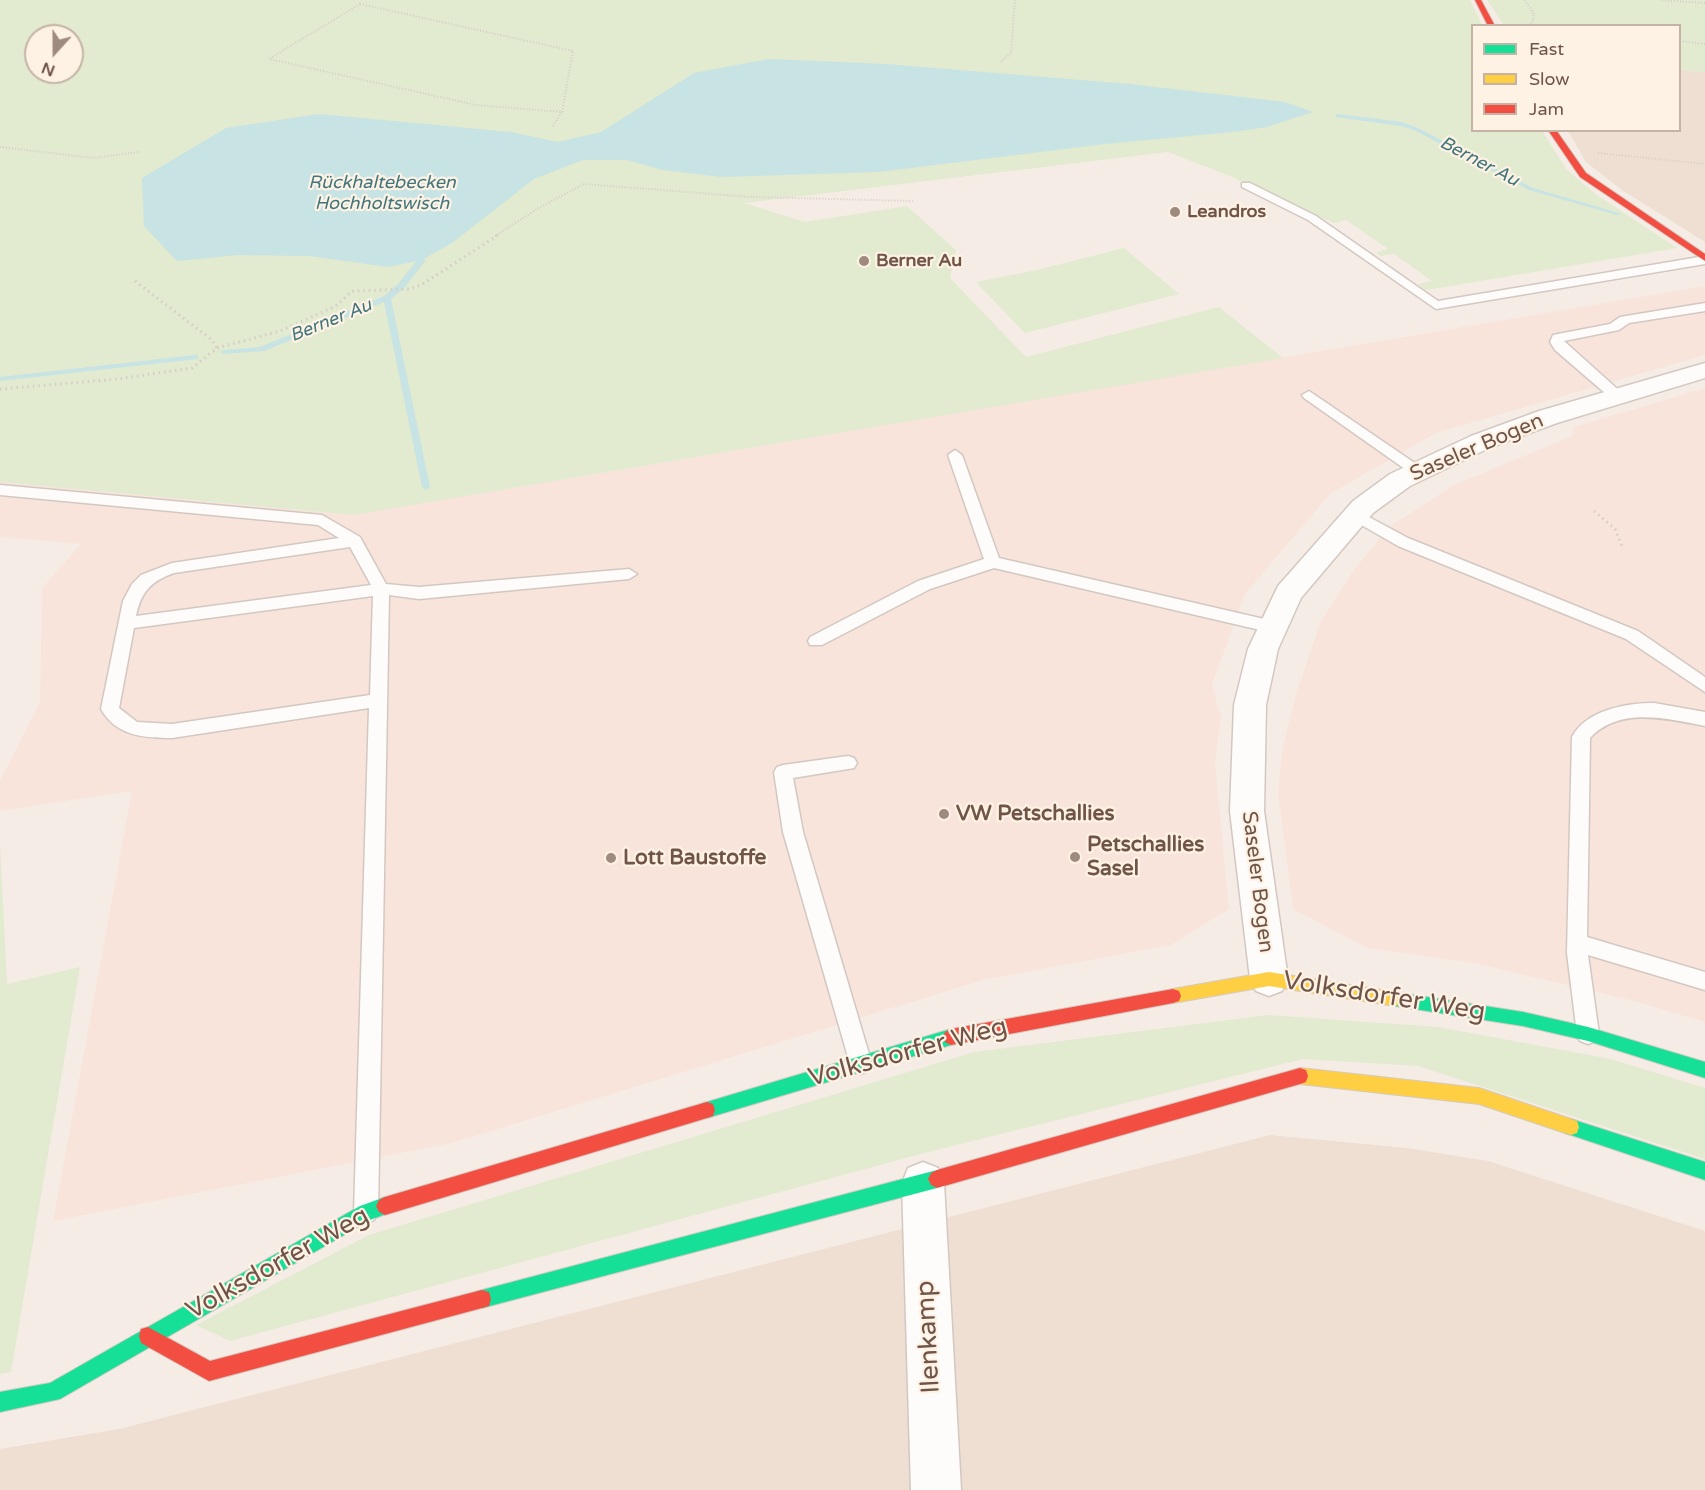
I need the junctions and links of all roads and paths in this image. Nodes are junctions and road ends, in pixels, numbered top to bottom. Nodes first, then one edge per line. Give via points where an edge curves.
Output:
1 (357, 0) edge
2 (1015, 0) edge
3 (1478, 0) edge
4 (1525, 0) edge
5 (1662, 0) edge
6 (1705, 3) edge
7 (360, 4) junction
8 (1491, 24) edge
9 (1532, 24) edge
10 (1681, 41) edge
11 (1705, 44) edge
12 (1001, 62) dead end
13 (562, 112) junction
14 (553, 126) dead end
15 (1553, 132) edge
16 (0, 147) edge
17 (1564, 150) junction
18 (138, 152) dead end
19 (1705, 164) edge
20 (1246, 185) dead end
21 (914, 201) dead end
22 (1705, 259) edge
23 (135, 281) dead end
24 (1705, 308) edge
25 (217, 348) junction
26 (1705, 370) edge
27 (0, 389) edge
28 (1309, 395) dead end
29 (1618, 397) junction
30 (955, 455) dead end
31 (1417, 471) junction
32 (0, 490) edge
33 (1594, 511) dead end
34 (1356, 515) junction
35 (355, 541) junction
36 (1622, 546) dead end
37 (993, 562) junction
38 (629, 574) dead end
39 (381, 589) junction
40 (126, 623) junction
41 (1273, 627) junction
42 (816, 641) dead end
43 (1705, 686) edge
44 (380, 700) junction
45 (1705, 718) edge
46 (848, 763) dead end
47 (1577, 943) junction
48 (1269, 979) junction
49 (1705, 981) edge
50 (1588, 1034) junction
51 (861, 1064) junction
52 (1705, 1070) edge
53 (1705, 1171) edge
54 (923, 1183) junction
55 (366, 1212) junction
56 (148, 1336) junction
57 (0, 1402) edge
58 (936, 1490) edge

1 - 7 path
2 - 12 path via 1011,53
3 - 8 street
4 - 9 path via 1534,14
5 - 6 path
7 - 13 path via 573,51
7 - 13 path via 269,59 476,105
10 - 11 path
13 - 14 path
15 - 17 street
16 - 18 path via 94,158
17 - 19 path
17 - 22 street via 1583,175
20 - 22 lane via 1312,218 1436,305
21 - 25 path via 751,197 584,184 537,209 420,285 410,289 352,291 336,306 280,331
23 - 25 path via 212,340
24 - 29 lane via 1624,320 1614,327 1558,338 1560,347
25 - 27 path via 192,368
26 - 29 street, Saseler Bogen
28 - 31 lane
29 - 31 street, Saseler Bogen via 1480,442
30 - 37 lane
31 - 34 street, Saseler Bogen
32 - 35 lane via 322,520
33 - 36 path via 1615,529
34 - 41 street, Saseler Bogen via 1288,593
34 - 43 lane via 1403,542 1632,635
35 - 39 lane
35 - 40 lane via 152,574 134,591
37 - 41 lane
37 - 42 lane via 924,585
38 - 39 lane via 419,593
39 - 40 lane
39 - 44 lane
40 - 44 lane via 110,709 117,721 134,729 172,730
41 - 48 street, Saseler Bogen via 1263,649 1250,705 1247,811
44 - 55 lane
45 - 47 lane via 1641,708 1623,711 1583,732 1577,830
46 - 51 lane via 783,772 793,832
47 - 49 lane
47 - 50 lane
48 - 50 street, Volksdorfer Weg via 1523,1019
48 - 51 street, Volksdorfer Weg via 965,1033
50 - 52 street, Volksdorfer Weg
51 - 55 street, Volksdorfer Weg
53 - 54 street via 1479,1096 1305,1075
54 - 56 street via 209,1371
54 - 58 street, Ilenkamp
55 - 56 street, Volksdorfer Weg
56 - 57 street, Volksdorfer Weg via 53,1392

